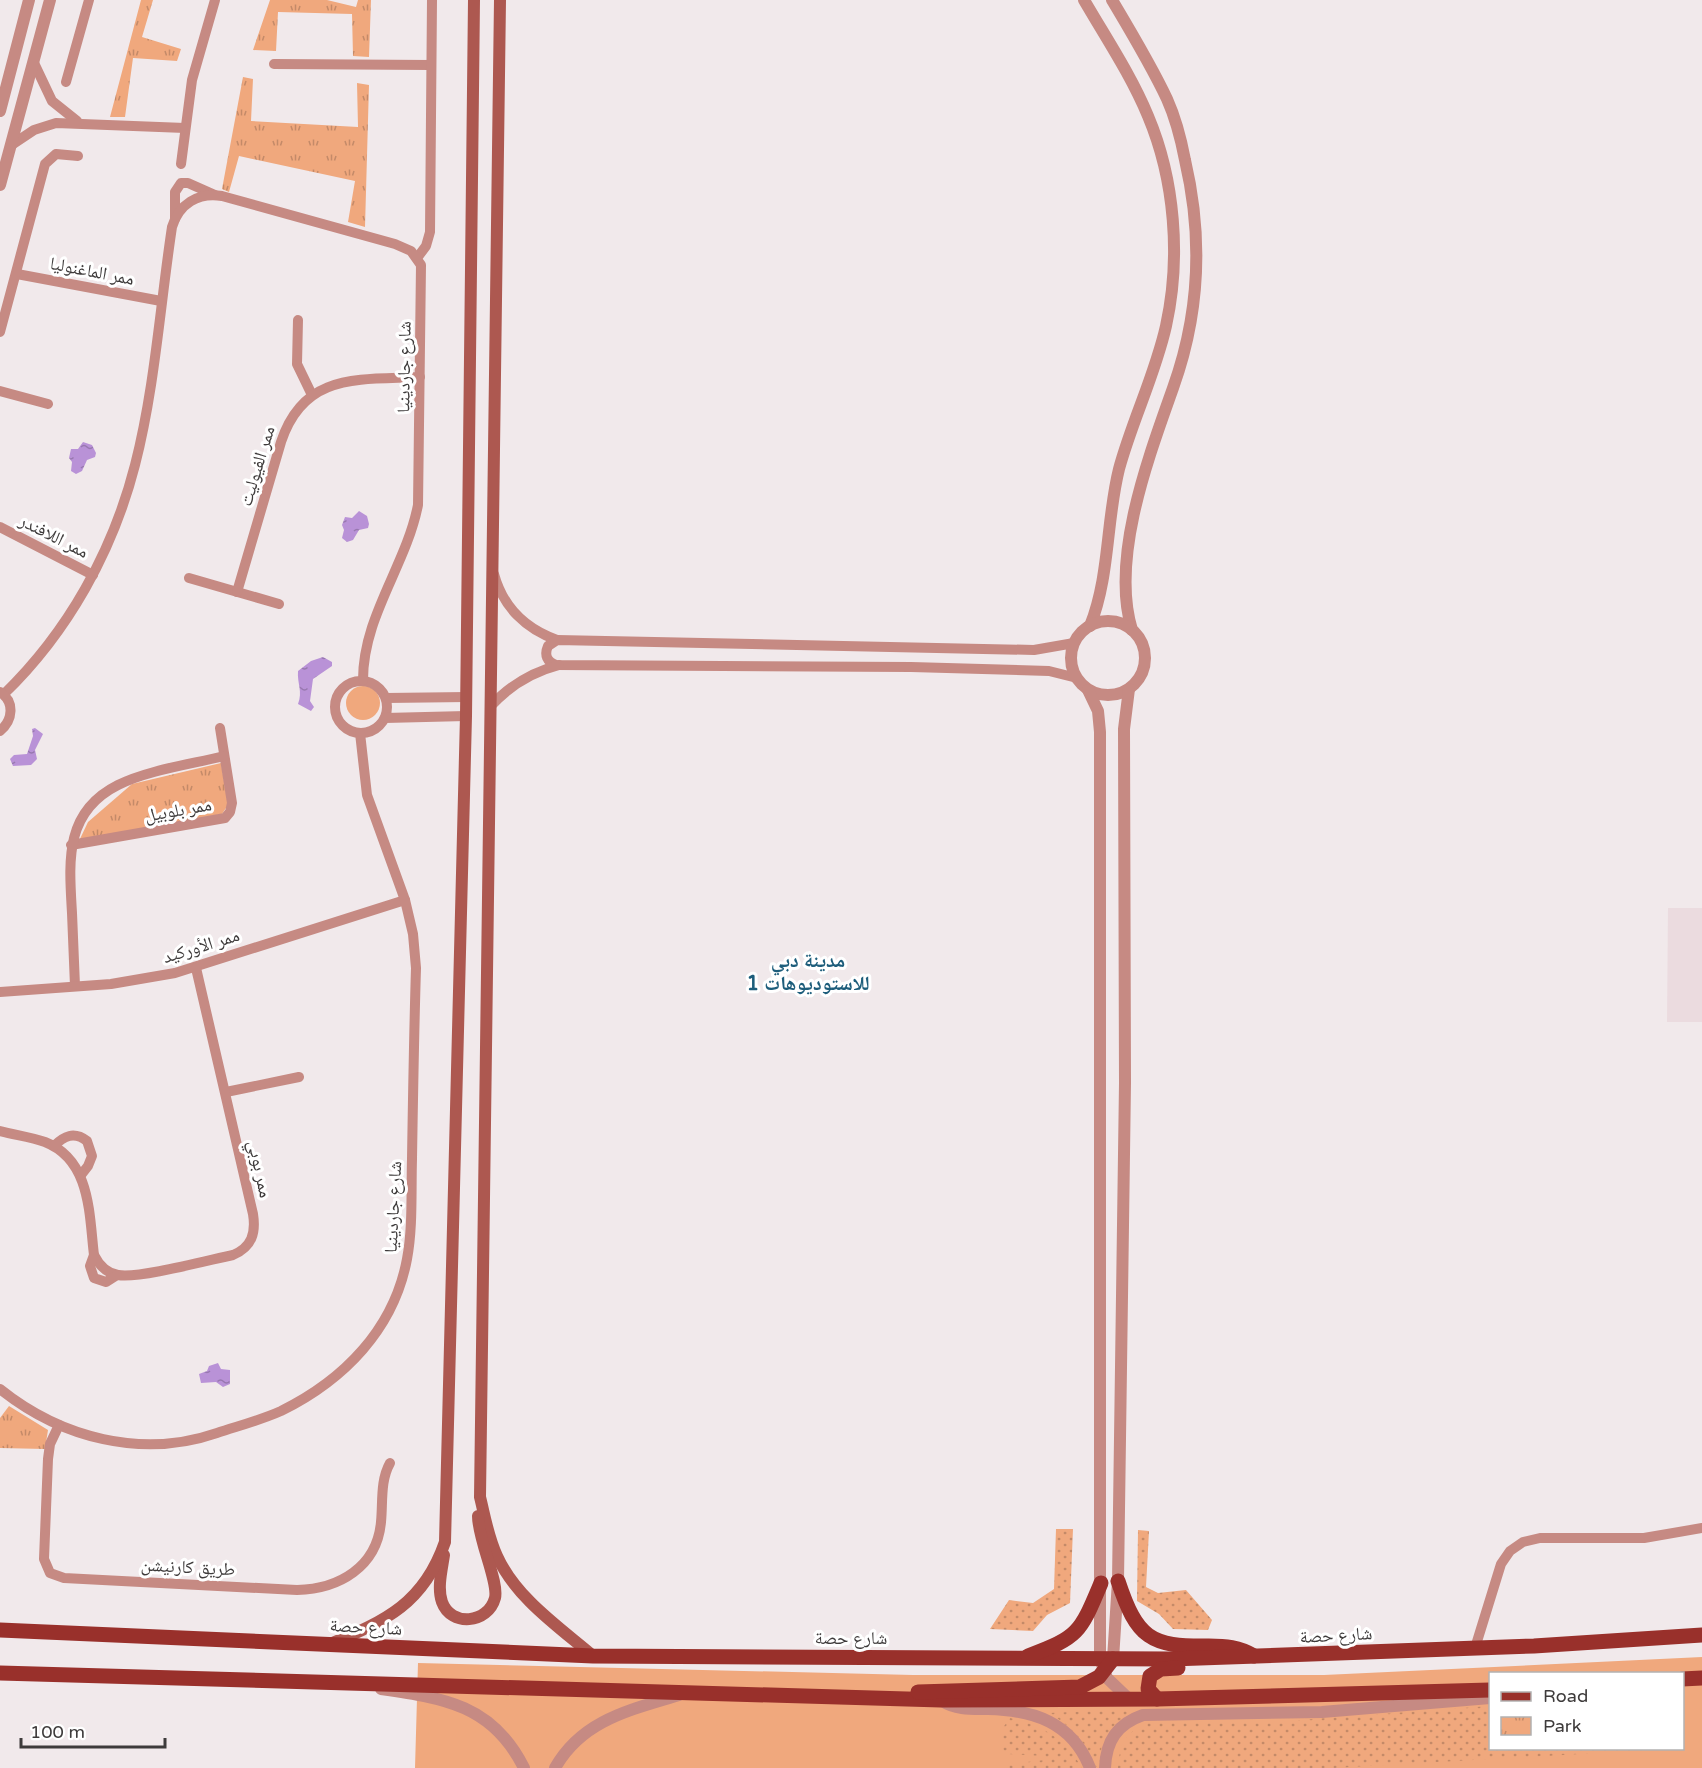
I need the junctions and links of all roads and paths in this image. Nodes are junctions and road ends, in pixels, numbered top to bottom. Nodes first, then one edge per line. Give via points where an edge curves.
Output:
1 (29, 0) edge
2 (50, 0) edge
3 (89, 0) edge
4 (215, 0) edge
5 (432, 0) edge
6 (474, 0) edge
7 (500, 0) edge
8 (1084, 0) edge
9 (1112, 0) edge
10 (34, 63) junction
11 (274, 64) dead end
12 (431, 65) junction
13 (66, 82) dead end
14 (0, 111) edge
15 (80, 123) junction
16 (185, 128) junction
17 (10, 146) junction
18 (78, 156) dead end
19 (181, 164) dead end
20 (0, 185) edge
21 (215, 195) junction
22 (175, 219) junction
23 (417, 258) junction
24 (17, 274) junction
25 (161, 301) junction
26 (298, 320) dead end
27 (0, 332) edge
28 (420, 377) junction
29 (0, 391) edge
30 (312, 395) junction
31 (48, 404) dead end
32 (0, 527) edge
33 (493, 567) junction
34 (93, 575) junction
35 (189, 578) dead end
36 (237, 592) junction
37 (279, 604) dead end
38 (1090, 626) junction
39 (1132, 630) junction
40 (558, 640) junction
41 (1074, 643) junction
42 (560, 665) junction
43 (1077, 678) junction
44 (363, 680) junction
45 (1129, 689) junction
46 (1088, 690) junction
47 (2, 693) edge
48 (466, 697) junction
49 (386, 698) junction
50 (490, 707) junction
51 (466, 716) junction
52 (385, 718) junction
53 (220, 728) dead end
54 (0, 730) edge
55 (360, 733) junction
56 (224, 756) junction
57 (71, 844) junction
58 (405, 900) junction
59 (196, 968) junction
60 (75, 986) junction
61 (0, 992) edge
62 (299, 1077) dead end
63 (226, 1092) junction
64 (0, 1131) edge
65 (54, 1146) junction
66 (81, 1175) junction
67 (0, 1389) edge
68 (59, 1425) junction
69 (390, 1463) dead end
70 (480, 1497) junction
71 (1702, 1528) edge
72 (445, 1542) junction
73 (1118, 1581) junction
74 (1101, 1583) junction
75 (0, 1630) edge
76 (1702, 1635) edge
77 (328, 1645) junction
78 (1475, 1648) junction
79 (593, 1656) junction
80 (1256, 1658) junction
81 (1019, 1659) junction
82 (1220, 1659) junction
83 (1105, 1663) junction
84 (0, 1673) edge
85 (1702, 1678) edge
86 (1684, 1679) edge
87 (360, 1683) junction
88 (1489, 1690) edge
89 (682, 1695) junction
90 (1489, 1698) edge
91 (880, 1699) junction
92 (1129, 1699) junction
93 (1157, 1699) junction
94 (941, 1701) junction
95 (524, 1768) edge
96 (555, 1768) edge
97 (1090, 1768) edge
98 (1105, 1768) edge

1 - 14 street
2 - 10 street
3 - 13 street
4 - 16 street via 196,64
5 - 12 street
6 - 48 main road
7 - 33 main road
8 - 38 street via 1140,99 1158,143 1168,186 1174,250 1165,327 1119,469 1108,524 1102,590
9 - 39 street via 1177,123 1198,235 1189,331 1150,452 1132,527 1125,589
10 - 15 street via 52,101
10 - 17 street
11 - 12 street
12 - 23 street via 430,232
15 - 16 street
15 - 17 street via 45,125
16 - 19 street
17 - 20 street
18 - 24 street via 56,154 45,164
21 - 22 street via 191,201
21 - 22 street via 181,183 175,192
21 - 23 street via 395,244
22 - 25 street
23 - 28 street, شارع جاردينيا via 423,274
24 - 25 street, ممر الماغنوليا
24 - 27 street
25 - 34 street via 136,463
26 - 30 street via 298,369
28 - 30 street, ممر الفيوليت via 340,382
28 - 44 street, شارع جاردينيا via 418,505 371,627
29 - 31 street
30 - 36 street, ممر الفيوليت via 298,407 285,430
32 - 34 street, ممر اللافندر
33 - 40 street via 499,587 515,613 530,627
33 - 50 main road
34 - 47 street via 49,645
35 - 36 street
36 - 37 street
38 - 39 street via 1114,622
38 - 41 street
39 - 45 street via 1144,649 1145,660 1143,671
40 - 41 street via 1034,650
40 - 42 street via 548,646 546,654 549,661
41 - 43 street via 1071,661
42 - 43 street via 1049,670
42 - 50 street via 526,677
43 - 46 street
44 - 49 street via 381,689
44 - 55 street via 345,686 336,701 343,726
45 - 46 street via 1116,695
45 - 73 street via 1124,729 1125,1083
46 - 74 street via 1098,711 1100,732
47 - 54 street via 9,701 10,716
48 - 49 street
48 - 51 main road
49 - 52 street
50 - 70 main road
51 - 52 street
51 - 72 main road
52 - 55 street via 379,726
53 - 56 street, ممر بلوبيل
55 - 58 street, شارع جاردينيا via 370,805
56 - 57 street via 130,780 110,789 86,812
56 - 57 street, ممر بلوبيل via 232,803 225,818
57 - 60 street
58 - 59 street, ممر الأوركيد
58 - 68 street, شارع جاردينيا via 416,968 410,1242 399,1289 378,1331 342,1370 305,1398 199,1440 164,1445 128,1444
59 - 60 street, ممر الأوركيد via 132,981
59 - 63 street, ممر بوبي
60 - 61 street, ممر الأوركيد
62 - 63 street
63 - 66 street, ممر بوبي via 254,1229 250,1242 233,1255 117,1275 106,1282 94,1278 90,1266 94,1254
64 - 65 street, ممر بوبي
65 - 66 street, ممر بوبي
65 - 66 street via 72,1135 87,1141 92,1156
67 - 68 street, شارع جاردينيا
68 - 69 street, طريق كارنيشن via 48,1459 44,1559 50,1573 64,1578 297,1590 334,1585 355,1572 371,1553 380,1533 384,1478
70 - 72 main road via 480,1536 496,1590 491,1607 478,1618 452,1615 442,1601
70 - 79 main road via 492,1546 510,1580
71 - 78 street via 1644,1538 1540,1538 1523,1542 1501,1564
72 - 77 main road via 429,1578 403,1607 381,1622
73 - 80 main road via 1132,1618 1151,1638 1174,1647 1231,1647
73 - 83 street
74 - 81 main road via 1085,1620 1072,1637
74 - 83 street
75 - 77 main road, شارع حصة
76 - 78 main road, شارع حصة
77 - 79 main road, شارع حصة
78 - 80 main road, شارع حصة
79 - 81 main road, شارع حصة
80 - 82 main road, شارع حصة
81 - 83 main road, شارع حصة
82 - 83 main road, شارع حصة
82 - 93 main road via 1206,1667 1154,1671 1148,1689
83 - 91 main road via 1091,1683 1080,1687 928,1690
83 - 92 street via 1111,1684
84 - 87 main road
85 - 86 main road
87 - 89 main road
87 - 95 street via 441,1699 477,1713 501,1733
88 - 93 main road
89 - 91 main road
89 - 96 street via 595,1725 570,1746
90 - 98 street via 1323,1712 1143,1715 1116,1732 1108,1746
91 - 94 main road
92 - 93 main road
92 - 94 main road
94 - 97 street via 958,1708 1010,1710 1047,1719 1077,1744

